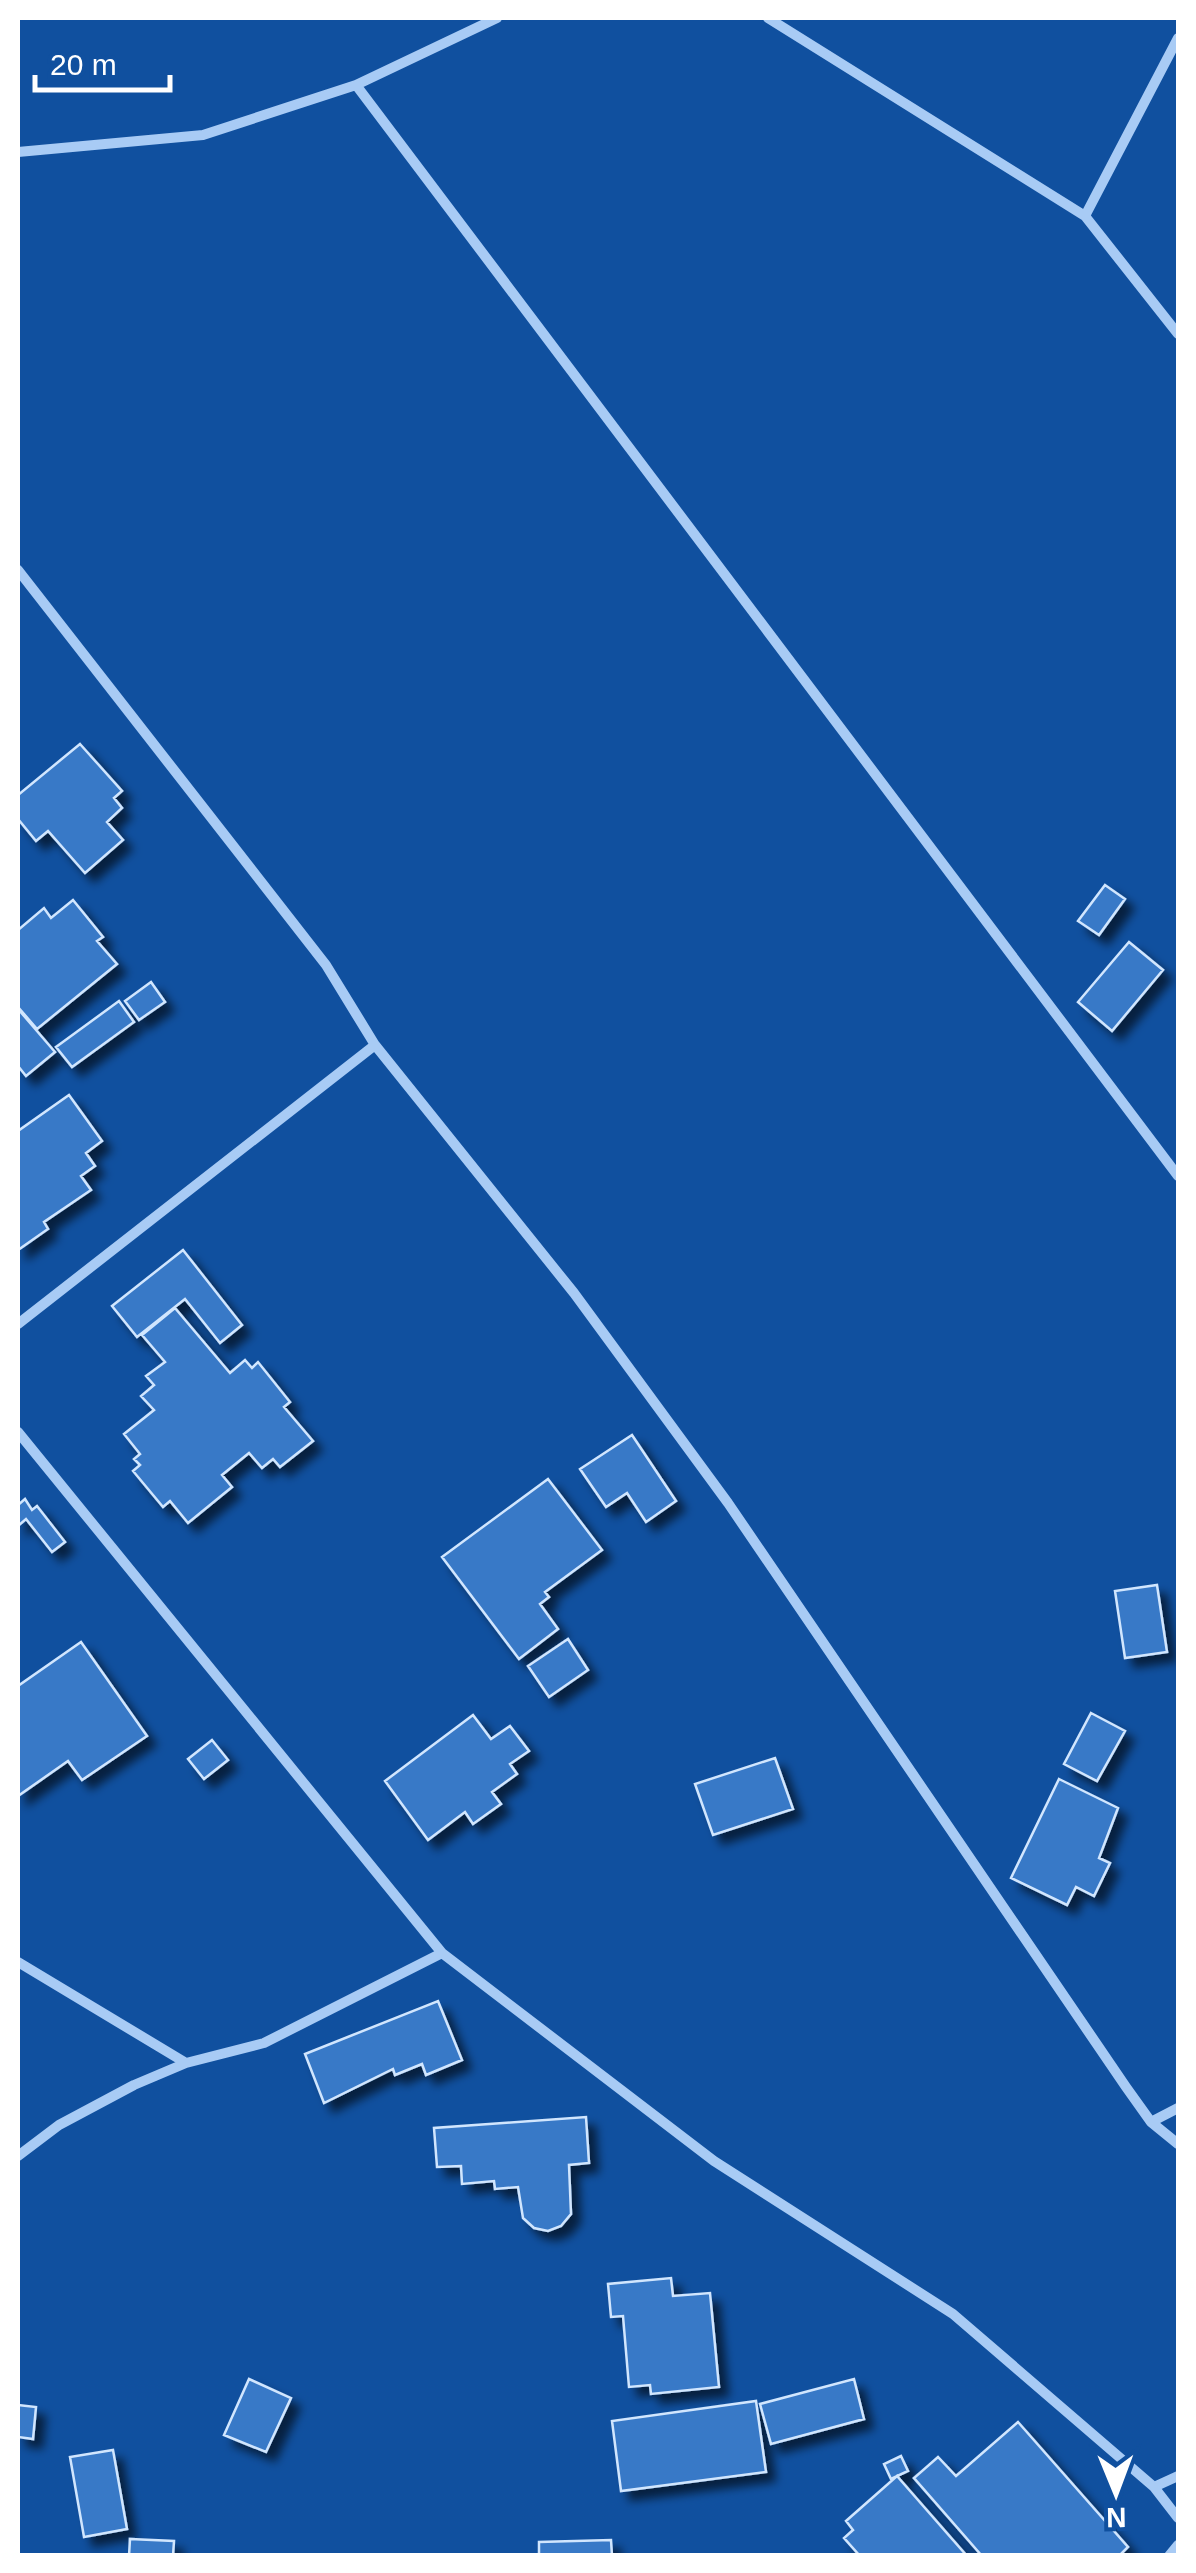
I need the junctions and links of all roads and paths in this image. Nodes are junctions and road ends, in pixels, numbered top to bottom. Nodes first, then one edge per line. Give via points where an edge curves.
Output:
1 (497, 18) edge
2 (768, 18) edge
3 (1178, 38) edge
4 (356, 85) junction
5 (18, 152) edge
6 (1085, 216) junction
7 (1178, 334) edge
8 (18, 570) edge
9 (376, 1045) junction
10 (1178, 1176) edge
11 (18, 1324) edge
12 (18, 1432) edge
13 (442, 1953) junction
14 (18, 1962) edge
15 (186, 2063) junction
16 (1178, 2108) edge
17 (1151, 2122) junction
18 (1178, 2144) edge
19 (18, 2156) edge
20 (1178, 2476) edge
21 (1154, 2487) junction
22 (1178, 2518) edge
23 (1178, 2545) edge
24 (1169, 2556) edge

1 - 4 street
2 - 6 street
3 - 6 street
4 - 5 street via 203,134
4 - 10 street
6 - 7 street
8 - 9 street via 326,965
9 - 11 street
9 - 17 street via 574,1293 728,1502
12 - 13 street
13 - 15 street via 264,2043
13 - 21 street via 714,2161 953,2314
14 - 15 street
15 - 19 street via 59,2125
16 - 17 street
17 - 18 street
20 - 21 street
21 - 22 street
23 - 24 street

